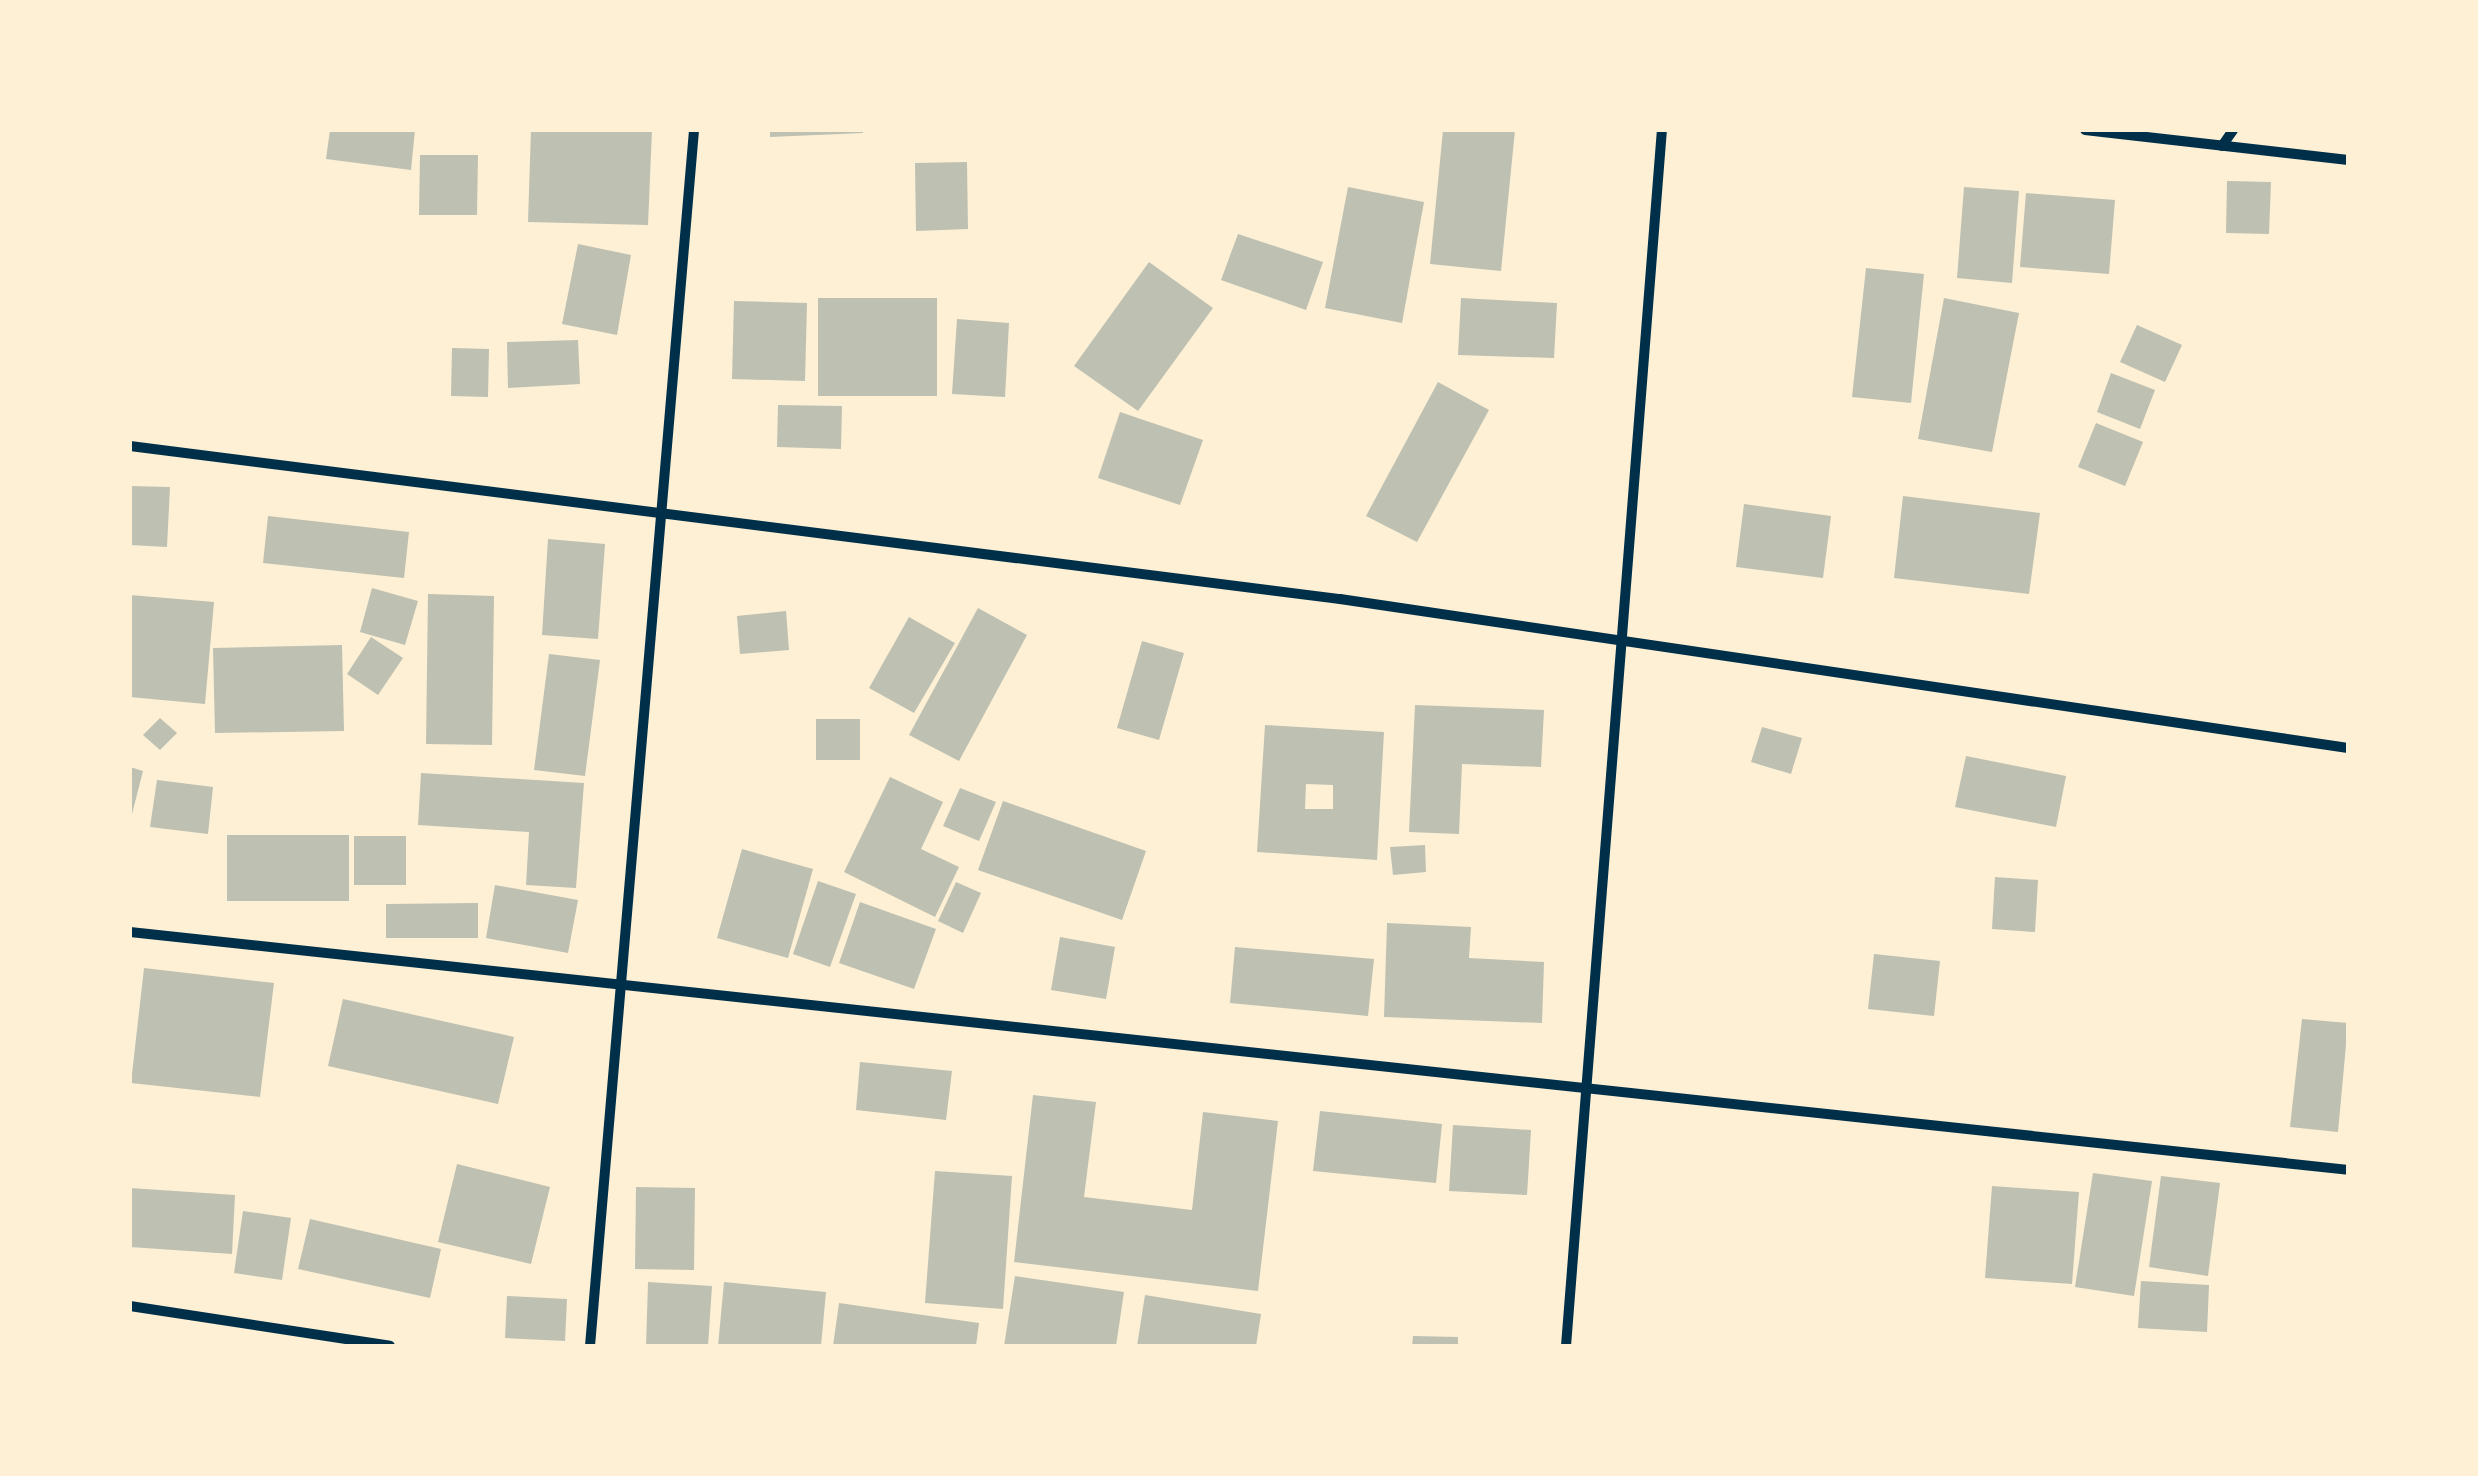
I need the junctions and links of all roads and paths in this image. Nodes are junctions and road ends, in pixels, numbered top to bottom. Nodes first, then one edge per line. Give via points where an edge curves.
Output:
1 (694, 130) edge
2 (1662, 130) edge
3 (2085, 130) edge
4 (2233, 130) edge
5 (2222, 146) junction
6 (2348, 160) edge
7 (130, 446) edge
8 (661, 513) junction
9 (1622, 641) junction
10 (2348, 748) edge
11 (130, 932) edge
12 (621, 985) junction
13 (1586, 1089) junction
14 (2348, 1170) edge
15 (130, 1306) edge
16 (390, 1346) edge
17 (590, 1346) edge
18 (1566, 1346) edge

1 - 8 street
2 - 9 street
3 - 5 street
4 - 5 street
5 - 6 street
7 - 8 street
8 - 9 street
8 - 12 street
9 - 10 street
9 - 13 street
11 - 12 street
12 - 13 street
12 - 17 street
13 - 14 street
13 - 18 street
15 - 16 street

